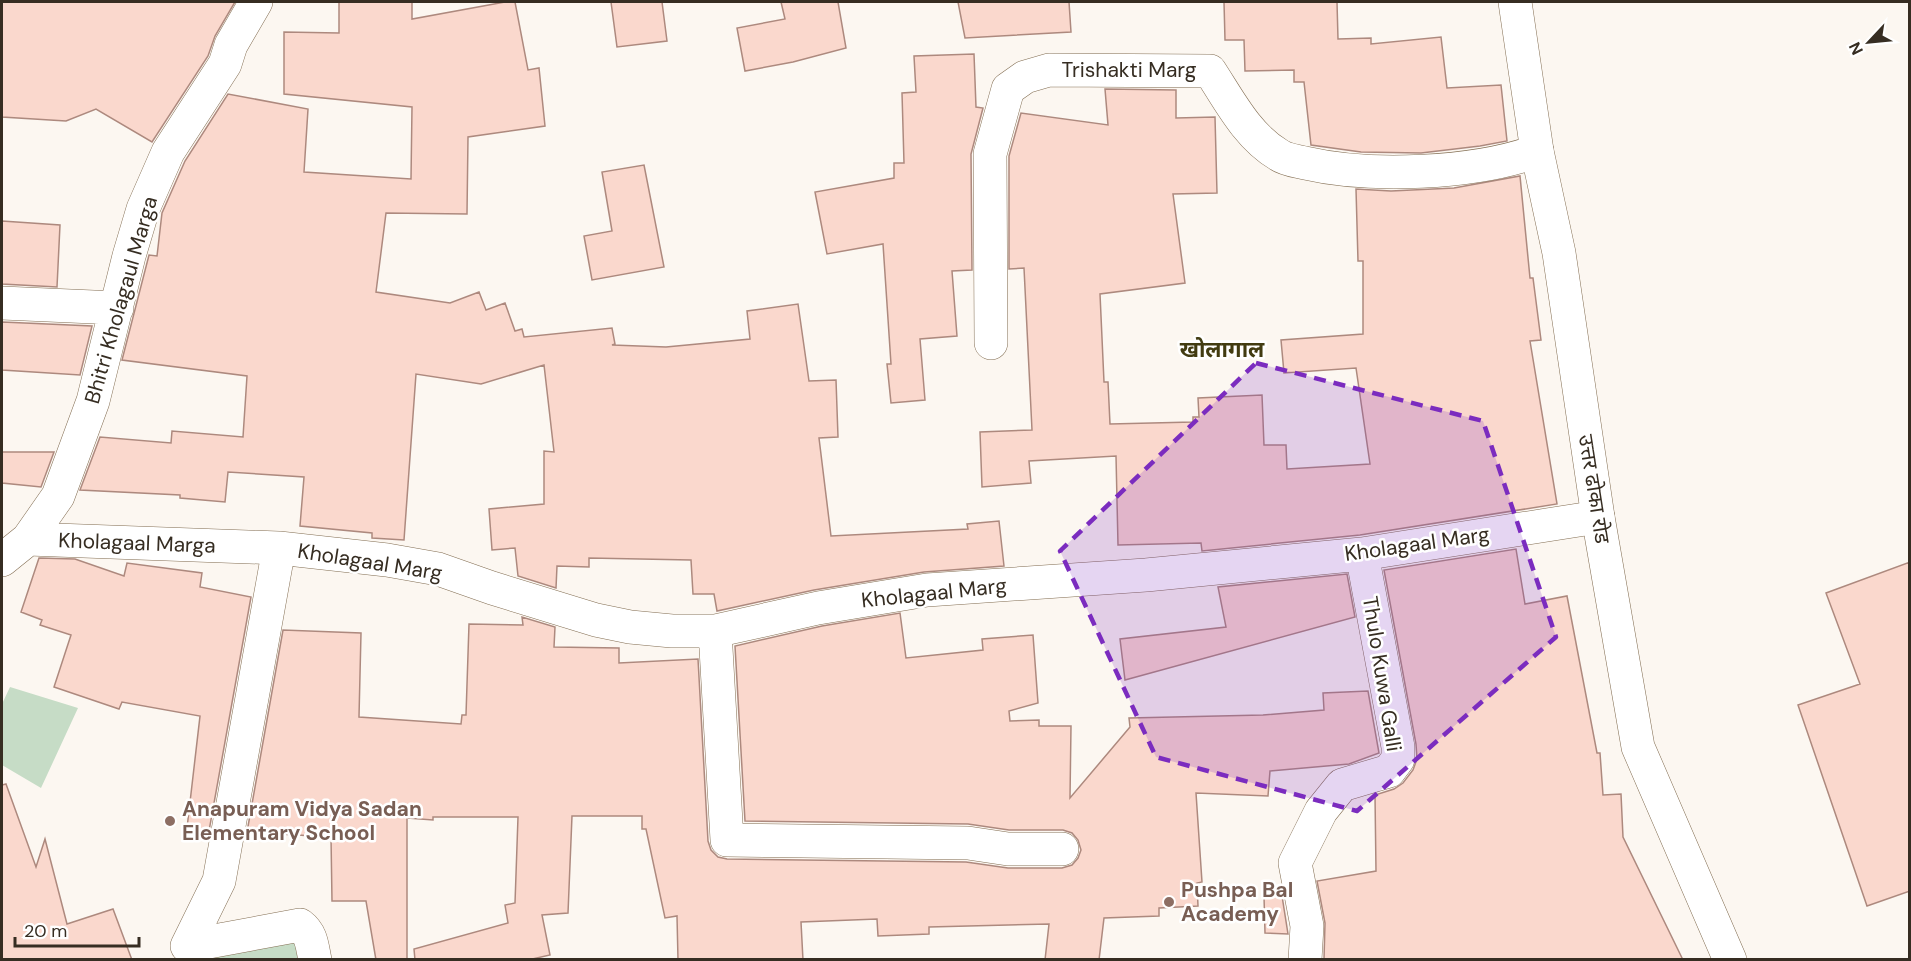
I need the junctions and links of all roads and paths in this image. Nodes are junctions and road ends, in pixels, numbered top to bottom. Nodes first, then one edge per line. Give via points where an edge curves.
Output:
1 (256, 2) edge
2 (1515, 2) edge
3 (1537, 151) junction
4 (2, 303) edge
5 (117, 308) junction
6 (991, 343) dead end
7 (1598, 517) junction
8 (28, 539) junction
9 (279, 548) junction
10 (1362, 554) junction
11 (2, 560) edge
12 (715, 630) junction
13 (1062, 849) dead end
14 (315, 960) edge
15 (1305, 960) edge
16 (1730, 960) edge

1 - 5 street, Bhitri Kholagaul Marga via 231,45 225,64 168,152 143,208
2 - 3 street, उत्तर ढोका रोड
3 - 6 street, Trishakti Marg via 1515,159 1413,172 1332,169 1281,157 1262,143 1210,70 1049,70 1025,76 1008,89 990,154
3 - 7 street, उत्तर ढोका रोड via 1559,253
4 - 5 street
5 - 8 street, Bhitri Kholagaul Marga via 93,401 58,496
7 - 10 street, Kholagaal Marg
7 - 16 street, उत्तर ढोका रोड via 1638,747
8 - 9 street, Kholagaal Marga
8 - 11 street, Kholagaal Marga
9 - 12 street, Kholagaal Marg via 438,569 596,620 630,627
9 - 14 street via 219,881 187,946 300,926 311,939
10 - 12 street, Kholagaal Marg via 1146,575 927,590
10 - 15 street, Thulo Kuwa Galli via 1398,759 1389,771 1342,785 1321,811 1295,863 1307,926
12 - 13 street via 727,840 968,843 1008,849

